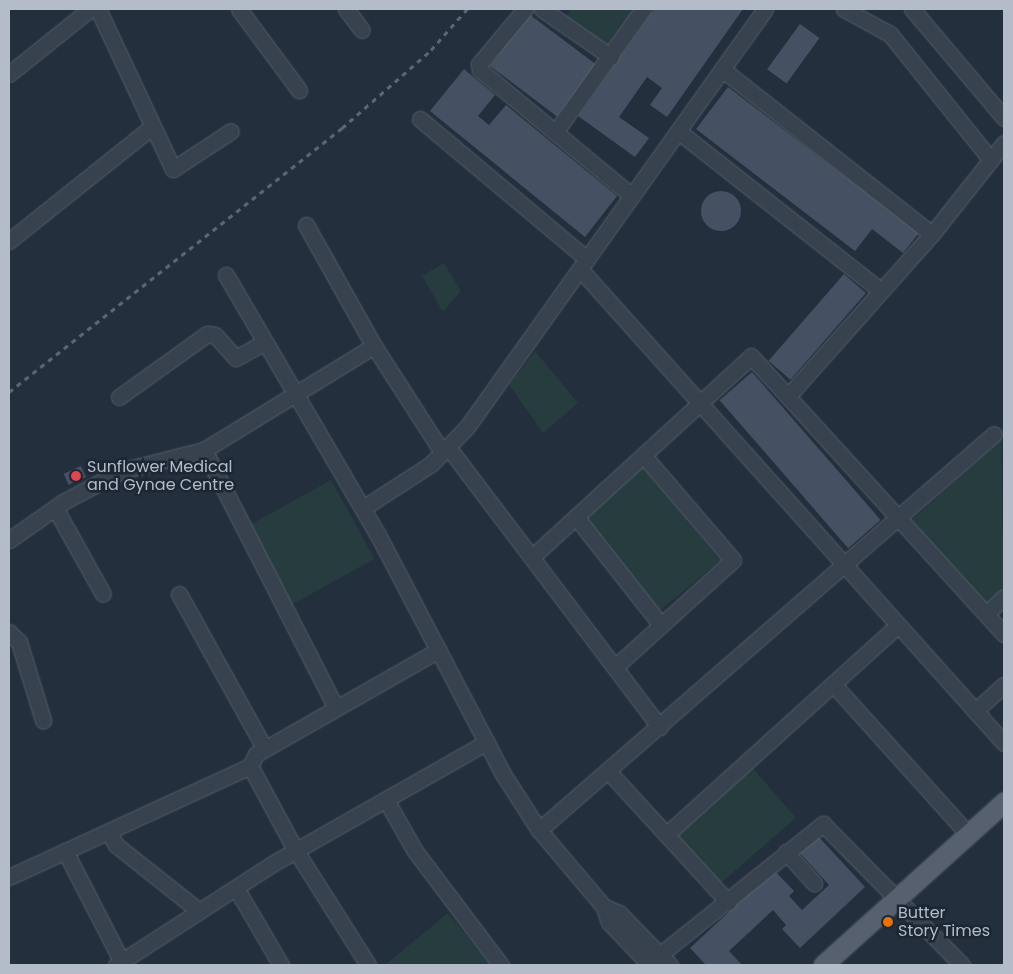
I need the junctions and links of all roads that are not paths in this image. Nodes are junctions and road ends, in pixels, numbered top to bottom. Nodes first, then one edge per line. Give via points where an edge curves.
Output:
1 (90, 9) edge
2 (98, 9) edge
3 (346, 9) edge
4 (525, 9) edge
5 (542, 9) edge
6 (643, 9) edge
7 (765, 9) edge
8 (844, 9) edge
9 (912, 9) edge
10 (242, 10) edge
11 (562, 14) edge
12 (362, 30) dead end
13 (611, 57) junction
14 (722, 69) junction
15 (9, 74) edge
16 (299, 90) dead end
17 (1004, 118) edge
18 (420, 119) dead end
19 (153, 126) junction
20 (231, 131) dead end
21 (556, 131) junction
22 (678, 131) junction
23 (1004, 143) edge
24 (991, 160) junction
25 (632, 196) junction
26 (306, 225) dead end
27 (932, 234) junction
28 (9, 241) edge
29 (583, 264) junction
30 (226, 275) dead end
31 (882, 291) junction
32 (265, 342) junction
33 (374, 346) junction
34 (296, 394) junction
35 (788, 396) junction
36 (120, 398) dead end
37 (700, 403) junction
38 (994, 434) dead end
39 (204, 450) junction
40 (445, 450) junction
41 (643, 455) junction
42 (55, 508) junction
43 (363, 508) junction
44 (576, 517) junction
45 (900, 519) junction
46 (9, 540) edge
47 (532, 557) junction
48 (846, 566) junction
49 (103, 594) dead end
50 (179, 594) dead end
51 (1004, 598) edge
52 (986, 614) junction
53 (661, 625) junction
54 (898, 625) junction
55 (9, 632) edge
56 (1004, 634) edge
57 (438, 650) junction
58 (615, 667) junction
59 (833, 684) junction
60 (1004, 685) edge
61 (336, 708) junction
62 (975, 710) junction
63 (43, 720) dead end
64 (660, 727) junction
65 (487, 742) junction
66 (1004, 743) edge
67 (265, 749) junction
68 (250, 766) junction
69 (608, 771) junction
70 (386, 800) junction
71 (1004, 802) edge
72 (539, 830) junction
73 (108, 833) junction
74 (668, 833) junction
75 (968, 834) junction
76 (296, 850) junction
77 (65, 851) junction
78 (786, 852) junction
79 (10, 872) edge
80 (814, 883) dead end
81 (236, 888) junction
82 (898, 898) junction
83 (728, 902) junction
84 (199, 911) junction
85 (119, 963) edge
86 (656, 963) edge
87 (276, 964) edge
88 (368, 965) edge
89 (501, 965) edge
90 (823, 965) edge
91 (962, 965) edge

1 - 15 street
2 - 19 street
3 - 12 street
4 - 21 street via 479,64 480,70
5 - 11 street
6 - 13 street
7 - 14 street
8 - 24 street via 890,34
9 - 17 street
10 - 16 street
11 - 13 street
13 - 21 street
14 - 22 street
14 - 27 street
18 - 29 street
19 - 20 street via 173,169
19 - 28 street
21 - 25 street
22 - 25 street
22 - 31 street
23 - 24 street
24 - 27 street
25 - 29 street
26 - 33 street
27 - 31 street
29 - 37 street
29 - 40 street via 467,427
30 - 32 street
31 - 35 street
32 - 34 street
32 - 36 street via 236,358 215,335 207,334
33 - 34 street
33 - 40 street
34 - 39 street
34 - 43 street
35 - 37 street via 751,356
35 - 45 street
37 - 41 street
37 - 48 street
38 - 45 street
39 - 42 street via 121,472
39 - 61 street
40 - 43 street
40 - 47 street
41 - 44 street
41 - 53 street via 733,560
42 - 46 street
42 - 49 street
43 - 57 street
44 - 47 street
44 - 53 street
45 - 48 street
45 - 52 street
47 - 58 street
48 - 54 street
48 - 64 street
50 - 67 street
51 - 52 street
52 - 56 street
53 - 58 street
54 - 59 street
54 - 62 street
55 - 63 street via 19,642
57 - 61 street
57 - 65 street
58 - 64 street
59 - 74 street
59 - 75 street
60 - 62 street
61 - 67 street
62 - 66 street
64 - 69 street
65 - 70 street
65 - 72 street
67 - 68 street
68 - 73 street
68 - 76 street
69 - 72 street
69 - 74 street
70 - 76 street
70 - 89 street via 432,875
71 - 75 main road
72 - 86 street via 604,906 619,912
73 - 77 street
73 - 84 street via 116,845
74 - 83 street
75 - 82 main road
76 - 81 street
76 - 88 street
77 - 79 street
77 - 85 street
78 - 80 street
78 - 82 street via 822,824
78 - 83 street
81 - 84 street
81 - 87 street
82 - 90 main road
82 - 91 street
83 - 86 street
84 - 85 street

